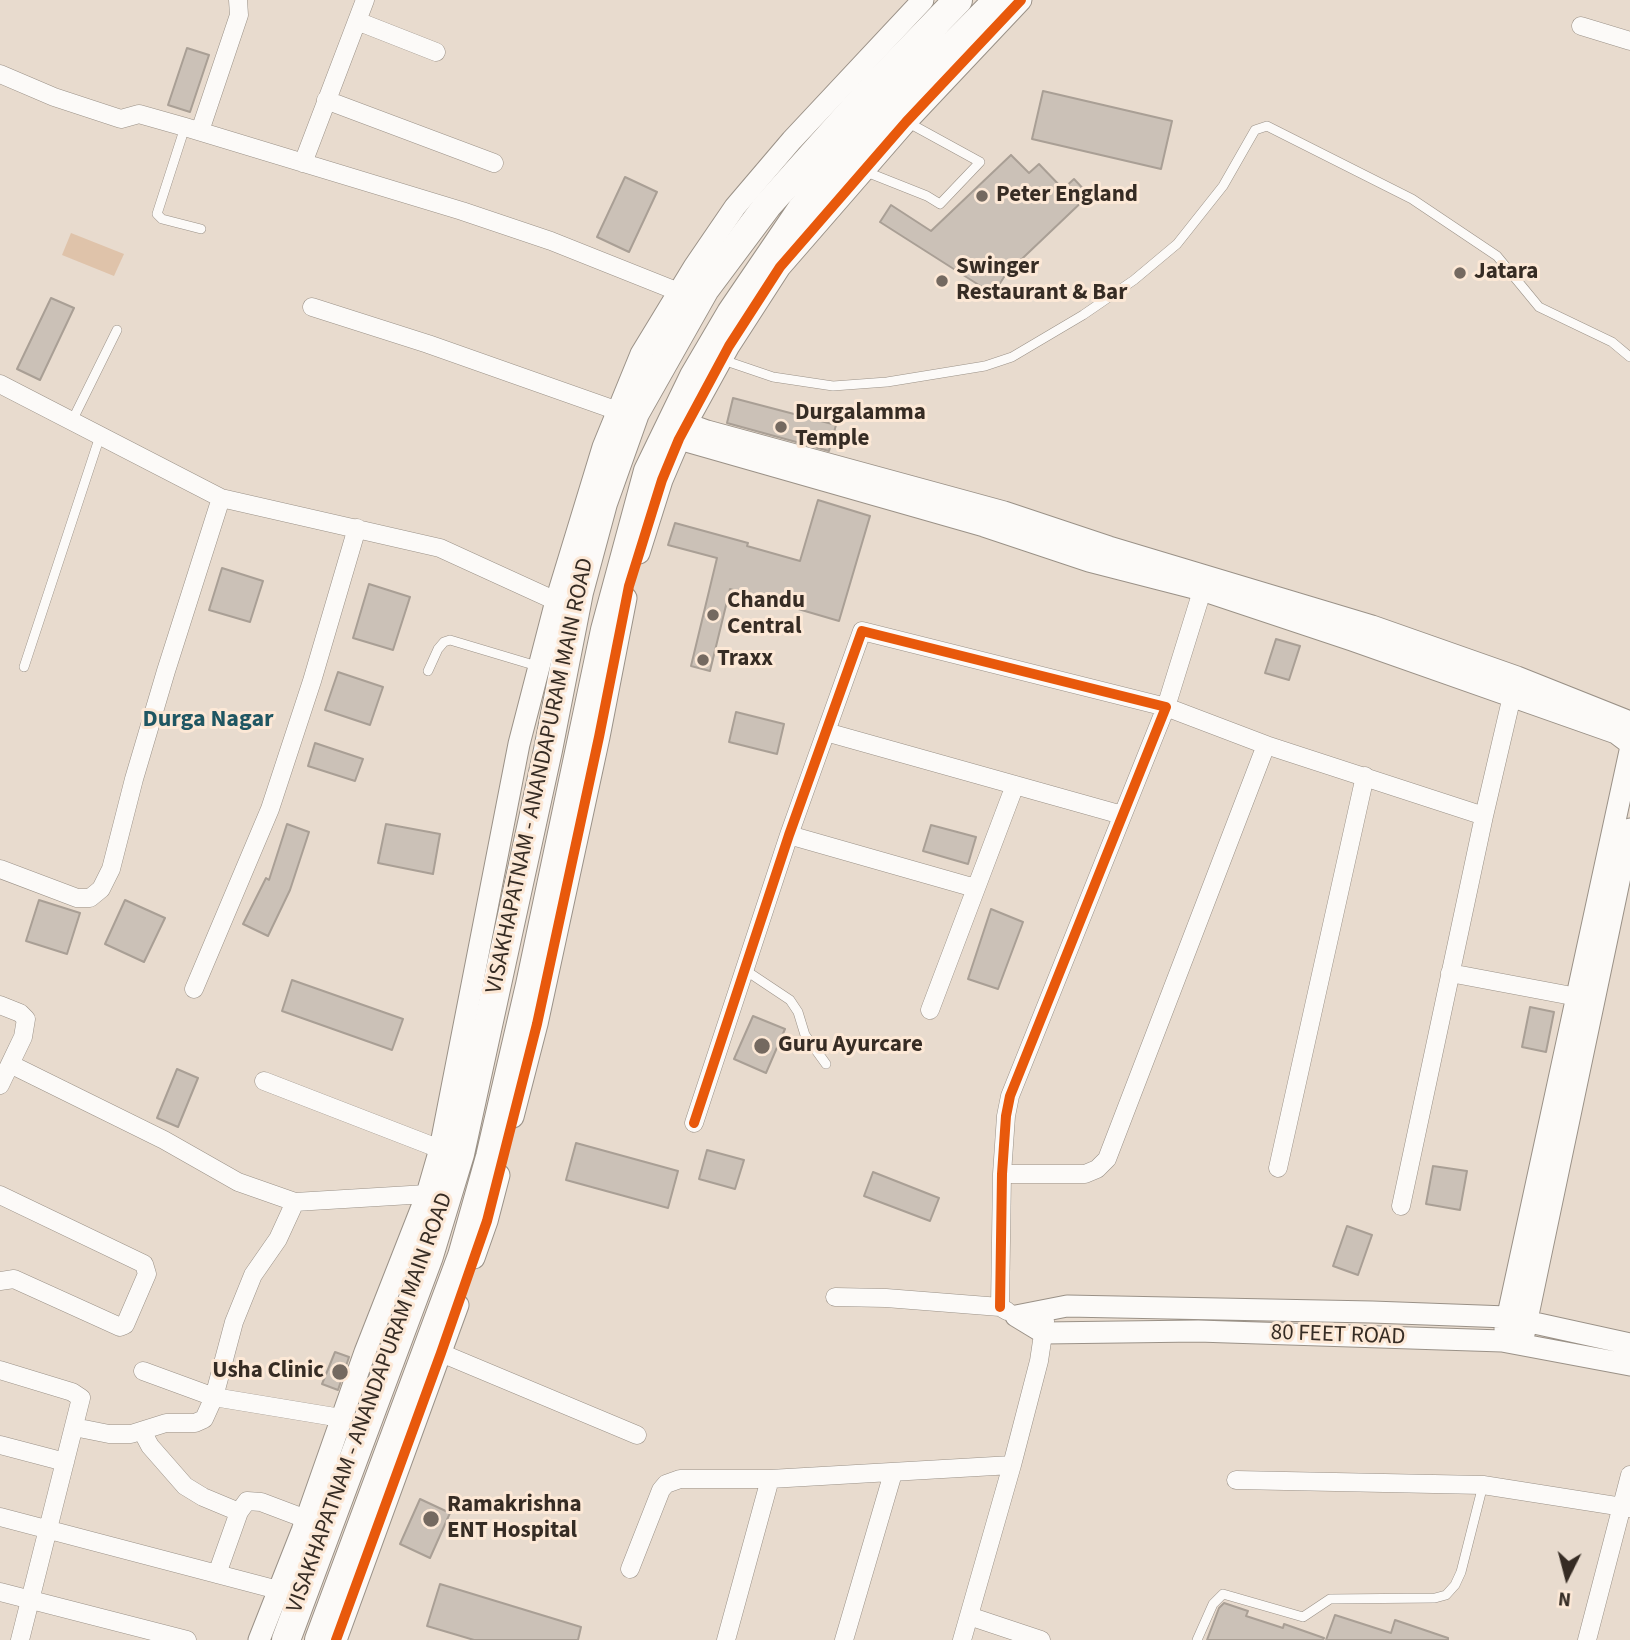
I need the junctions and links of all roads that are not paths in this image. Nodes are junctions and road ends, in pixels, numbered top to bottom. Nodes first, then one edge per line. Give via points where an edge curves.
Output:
1 (238, 0) edge
2 (365, 0) edge
3 (923, 0) edge
4 (958, 0) edge
5 (998, 0) edge
6 (1021, 0) edge
7 (357, 21) junction
8 (1581, 26) dead end
9 (1630, 40) edge
10 (436, 52) dead end
11 (0, 74) edge
12 (326, 100) junction
13 (906, 122) junction
14 (192, 129) junction
15 (303, 163) junction
16 (494, 163) dead end
17 (863, 171) junction
18 (201, 229) dead end
19 (679, 292) junction
20 (312, 307) dead end
21 (117, 330) dead end
22 (1630, 357) edge
23 (722, 359) junction
24 (0, 384) edge
25 (618, 411) junction
26 (72, 421) junction
27 (676, 428) junction
28 (100, 436) junction
29 (220, 498) junction
30 (358, 528) junction
31 (1205, 582) junction
32 (556, 601) junction
33 (24, 667) dead end
34 (539, 667) junction
35 (428, 671) dead end
36 (1515, 687) junction
37 (1166, 708) junction
38 (1630, 722) edge
39 (826, 732) junction
40 (1266, 745) junction
41 (1630, 749) edge
42 (1365, 776) junction
43 (1015, 785) junction
44 (1122, 815) junction
45 (1484, 816) junction
46 (1630, 829) edge
47 (789, 835) junction
48 (0, 869) edge
49 (975, 888) junction
50 (745, 970) junction
51 (1450, 974) junction
52 (194, 989) dead end
53 (1585, 999) junction
54 (0, 1005) edge
55 (930, 1010) dead end
56 (10, 1064) junction
57 (826, 1064) dead end
58 (264, 1081) dead end
59 (0, 1085) edge
60 (694, 1124) dead end
61 (440, 1149) junction
62 (1278, 1168) dead end
63 (1002, 1174) junction
64 (427, 1194) junction
65 (0, 1195) edge
66 (295, 1202) junction
67 (1401, 1206) dead end
68 (0, 1281) edge
69 (835, 1297) dead end
70 (1045, 1311) junction
71 (1008, 1312) junction
72 (1517, 1319) junction
73 (1044, 1332) junction
74 (1512, 1342) junction
75 (1630, 1344) edge
76 (441, 1353) junction
77 (1630, 1365) edge
78 (0, 1370) edge
79 (143, 1371) dead end
80 (214, 1397) junction
81 (341, 1418) junction
82 (79, 1428) junction
83 (142, 1431) junction
84 (638, 1435) dead end
85 (0, 1445) edge
86 (65, 1462) junction
87 (1012, 1465) junction
88 (893, 1473) junction
89 (1630, 1475) edge
90 (770, 1479) junction
91 (1237, 1479) dead end
92 (1483, 1485) junction
93 (1626, 1507) edge
94 (239, 1512) junction
95 (0, 1517) edge
96 (306, 1519) junction
97 (47, 1530) junction
98 (631, 1569) dead end
99 (217, 1574) junction
100 (278, 1590) junction
101 (0, 1592) edge
102 (30, 1599) junction
103 (968, 1616) junction
104 (20, 1640) edge
105 (187, 1640) edge
106 (259, 1640) edge
107 (286, 1640) edge
108 (319, 1640) edge
109 (336, 1640) edge
110 (726, 1640) edge
111 (844, 1640) edge
112 (962, 1640) edge
113 (1041, 1640) edge
114 (1197, 1640) edge
115 (1587, 1640) edge

1 - 14 street via 239,15
2 - 7 street
3 - 19 street via 734,206
4 - 107 main road, VISAKHAPATNAM - ANANDAPURAM MAIN ROAD via 767,206 705,289 635,413 603,503 579,592 460,1154 429,1256
5 - 27 main road, VISAKHAPATNAM - ANANDAPURAM MAIN ROAD via 890,109 801,210 731,313
6 - 13 street
7 - 10 street
7 - 12 street
8 - 9 street
11 - 14 street via 121,119 139,114
12 - 15 street
12 - 16 street
13 - 17 street
13 - 17 lane via 980,162 940,204
14 - 15 street
14 - 18 lane via 157,214
15 - 19 street via 551,241
17 - 23 street via 780,267
19 - 25 street via 641,354
20 - 25 street
21 - 26 lane
22 - 23 lane via 1612,342 1539,307 1497,256 1412,199 1268,126 1255,130 1223,186 1177,244 1083,315 1012,357 985,366 887,382 833,386 773,377
23 - 27 street
24 - 26 street
25 - 32 street
26 - 28 street
27 - 31 street via 1004,512
27 - 76 street via 628,586 537,1024 487,1221
27 - 108 main road, VISAKHAPATNAM - ANANDAPURAM MAIN ROAD via 648,471 605,629 530,985 462,1256
28 - 29 street
28 - 33 lane
29 - 30 street
29 - 48 street via 151,719 111,869 101,889 90,898 77,898
30 - 32 street via 440,548
30 - 52 street via 270,809
31 - 36 street via 1372,626
31 - 37 street
32 - 34 street
34 - 35 lane via 450,640 438,649
34 - 61 street via 519,744
36 - 38 street
36 - 41 street via 1616,733
36 - 45 street
37 - 39 street via 862,631
37 - 40 street
37 - 44 street
39 - 43 street
39 - 47 street
40 - 42 street
40 - 63 street via 1107,1159 1085,1174
41 - 53 street
42 - 45 street
42 - 62 street
43 - 44 street
43 - 49 street
44 - 63 street via 1010,1096
45 - 51 street
46 - 53 street
47 - 49 street
47 - 50 street
49 - 55 street
50 - 57 lane via 790,1000 805,1035
50 - 60 street
51 - 53 street
51 - 67 street
53 - 72 street
54 - 56 street via 26,1020
56 - 59 street
56 - 66 street via 238,1182
58 - 61 street
61 - 64 street
63 - 71 street
64 - 66 street
64 - 81 street
65 - 68 street via 144,1264 147,1274 125,1325 120,1327 14,1279
66 - 80 street via 278,1239 253,1275 234,1322
69 - 71 street
70 - 71 street
70 - 72 street via 1068,1306
70 - 73 street
71 - 73 street
72 - 74 street
72 - 75 street
73 - 74 street, 80 FEET ROAD via 1198,1331
73 - 87 street
74 - 77 street, 80 FEET ROAD
76 - 84 street
76 - 109 street
78 - 82 street via 77,1395
79 - 80 street
80 - 81 street
80 - 83 street via 200,1421 166,1423
81 - 96 street
82 - 83 street via 119,1435
82 - 86 street
83 - 94 street via 185,1486
85 - 86 street
86 - 97 street
87 - 88 street
87 - 103 street
88 - 90 street
88 - 111 street
89 - 93 street
90 - 98 street via 666,1483
90 - 110 street
91 - 92 street
92 - 93 street
92 - 114 lane via 1461,1572 1446,1595 1330,1600 1303,1617 1223,1594 1213,1604
93 - 115 street
94 - 96 street via 243,1504 254,1500
94 - 99 street
95 - 97 street
96 - 100 street
97 - 99 street
97 - 102 street
99 - 100 street
100 - 106 street
101 - 102 street
102 - 104 street
102 - 105 street
103 - 112 street
103 - 113 street

